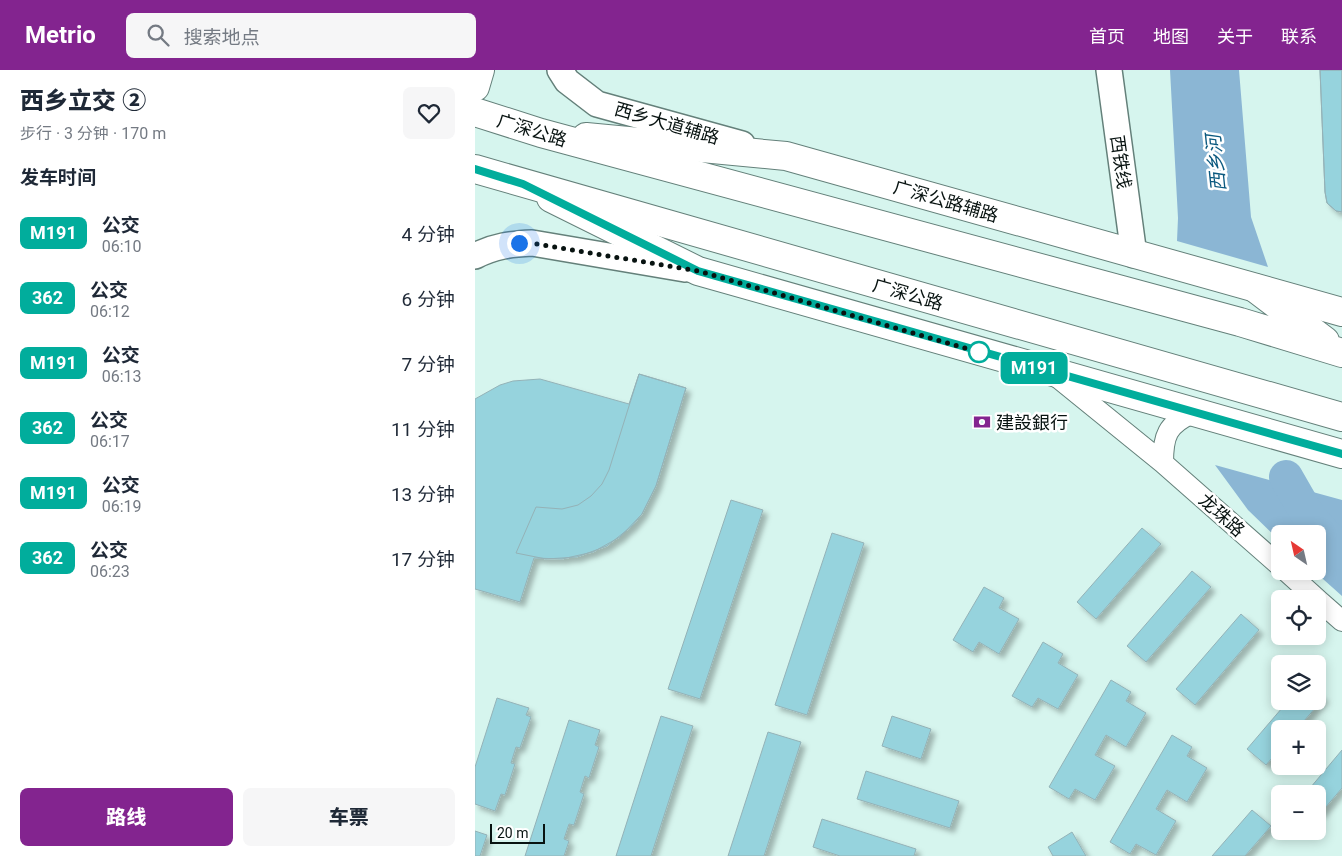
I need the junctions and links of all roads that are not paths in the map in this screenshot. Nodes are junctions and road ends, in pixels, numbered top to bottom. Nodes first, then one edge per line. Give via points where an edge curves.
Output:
1 (480, 70) edge
2 (560, 70) edge
3 (1109, 70) edge
4 (475, 87) edge
5 (475, 112) edge
6 (541, 133) junction
7 (786, 156) junction
8 (475, 170) edge
9 (523, 184) junction
10 (1134, 255) junction
11 (475, 256) edge
12 (698, 271) junction
13 (1255, 288) junction
14 (1342, 312) edge
15 (1340, 352) edge
16 (1052, 373) junction
17 (1193, 413) junction
18 (1342, 417) edge
19 (1342, 454) edge
20 (1163, 463) junction
21 (1271, 558) edge
22 (1296, 580) edge
23 (1307, 590) edge
24 (1326, 607) edge
25 (1342, 621) edge

1 - 4 main road
2 - 7 street, 西乡大道辅路 via 567,81 597,104
3 - 10 street, 西铁线
5 - 6 main road, 广深公路
6 - 7 main road, 广深公路辅路
6 - 15 main road, 广深公路
7 - 10 main road, 广深公路辅路
8 - 9 main road, 广深公路
9 - 12 main road
9 - 18 main road, 广深公路
10 - 13 main road, 广深公路辅路
11 - 12 street via 507,244 531,243
12 - 16 main road
13 - 14 main road, 广深公路辅路
13 - 15 main road
16 - 17 main road
16 - 20 street, 龙珠路
17 - 19 main road
17 - 20 street via 1178,419 1168,431 1163,446
20 - 21 street, 龙珠路
22 - 23 street
24 - 25 street

